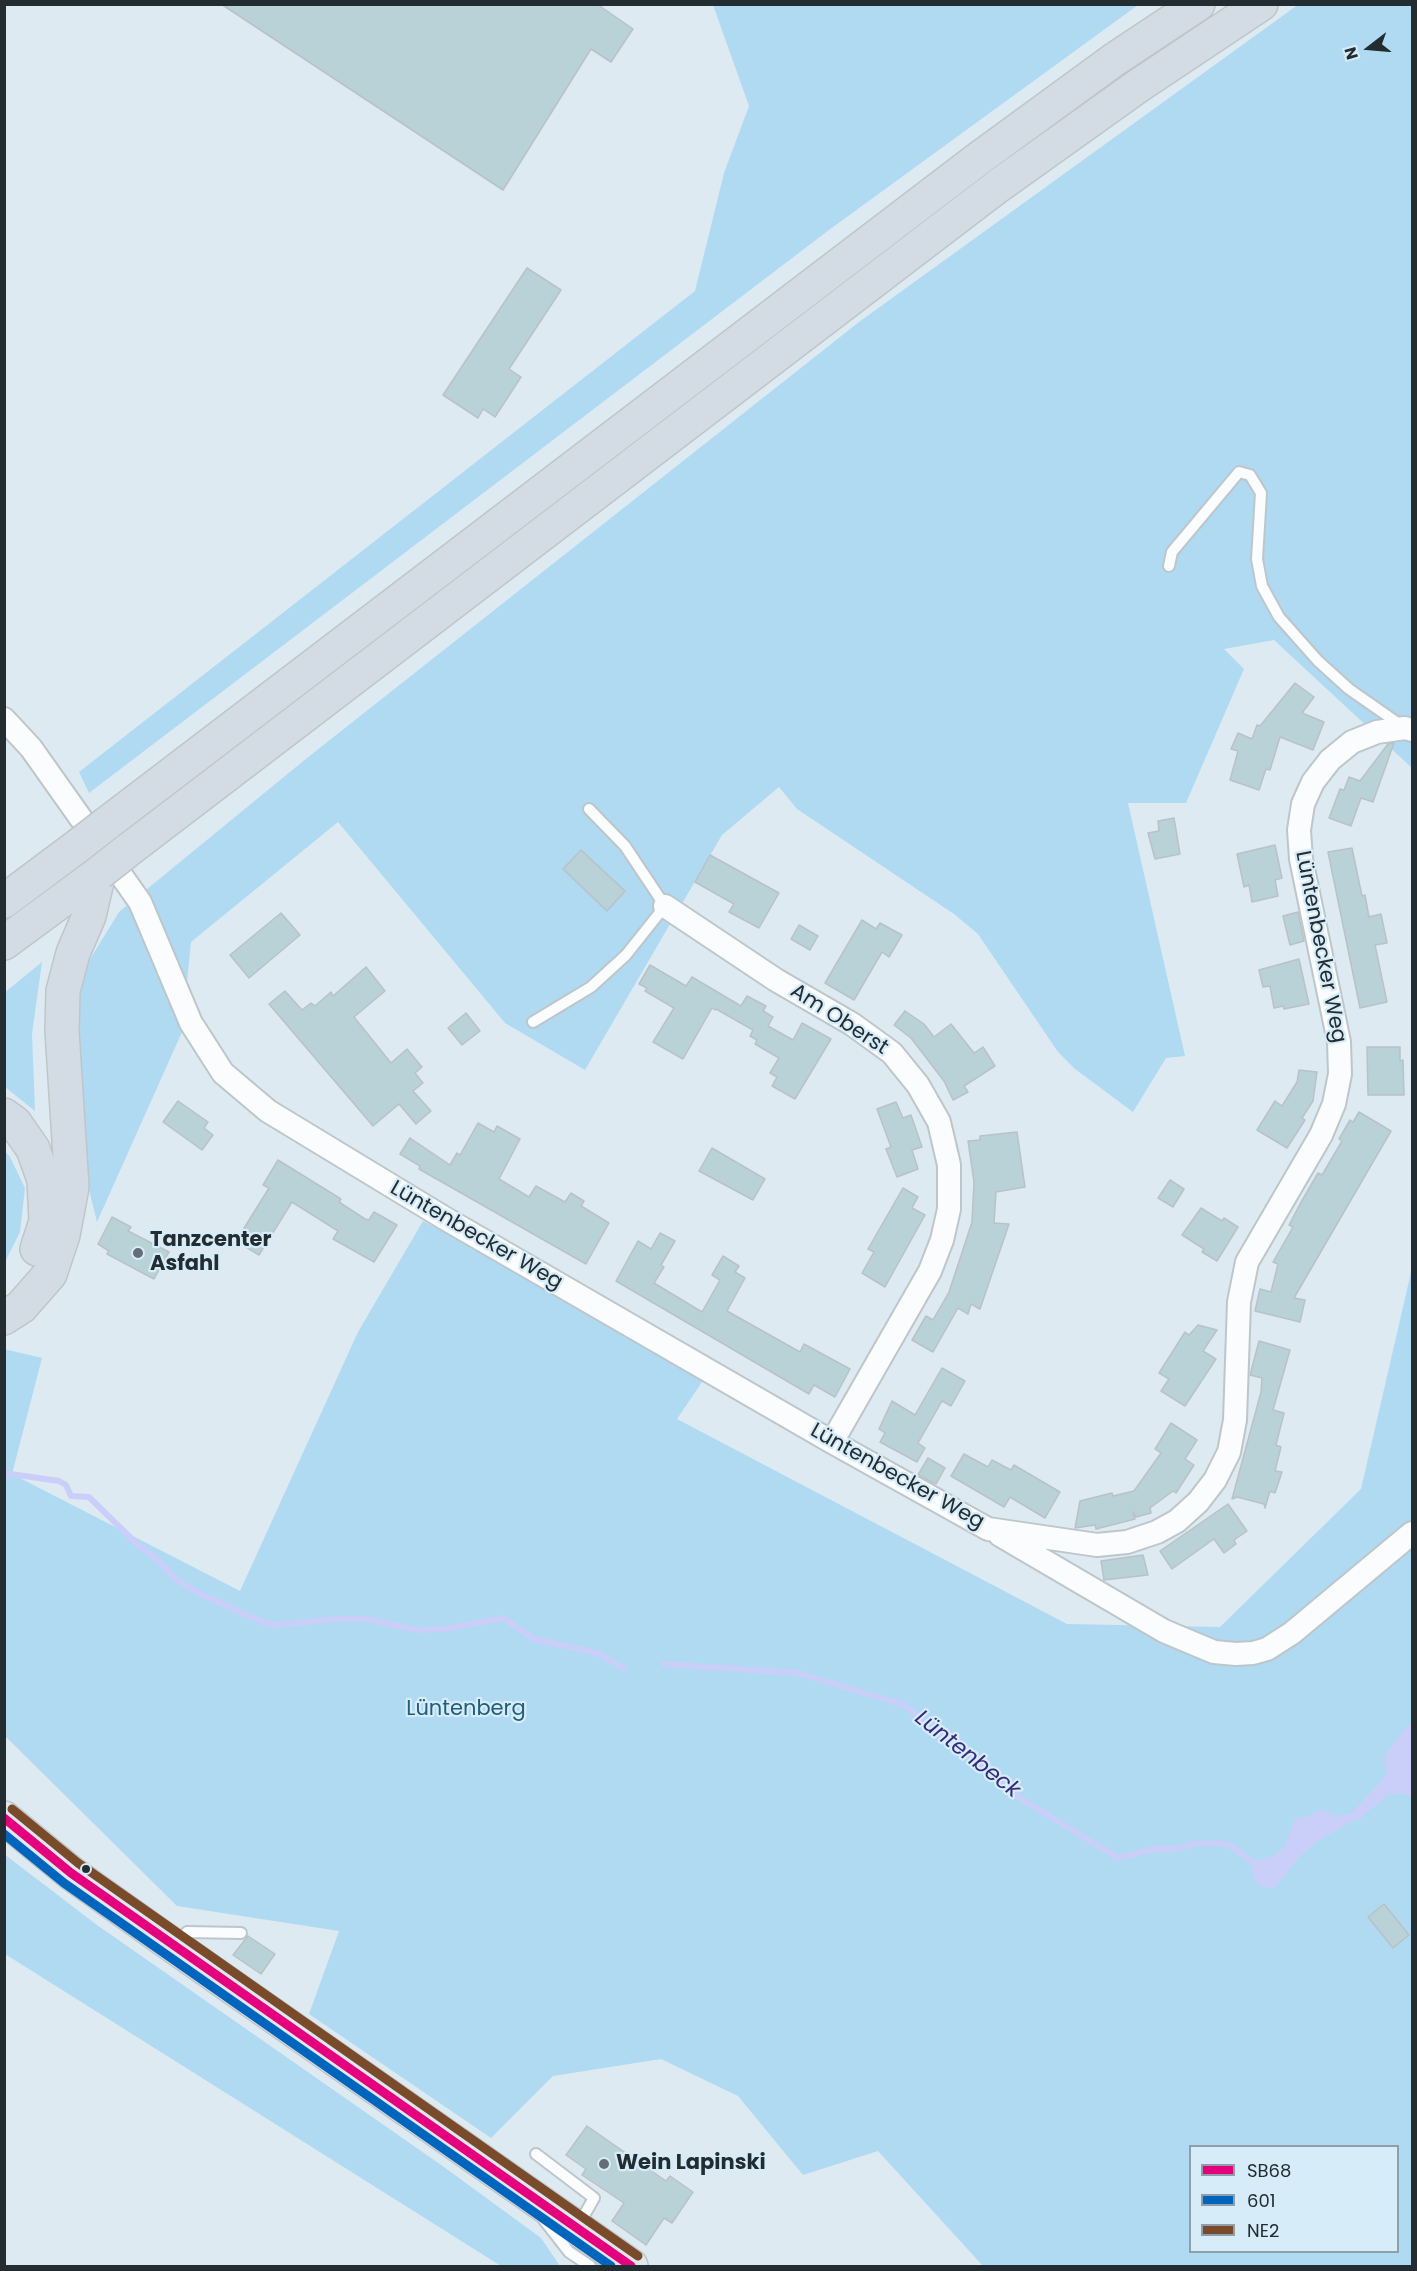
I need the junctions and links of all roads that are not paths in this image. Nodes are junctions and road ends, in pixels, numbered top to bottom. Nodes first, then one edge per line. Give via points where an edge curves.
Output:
1 (1198, 4) edge
2 (1261, 4) edge
3 (1169, 566) dead end
4 (4, 719) edge
5 (1409, 729) edge
6 (589, 809) dead end
7 (79, 845) junction
8 (99, 873) junction
9 (4, 885) edge
10 (4, 901) edge
11 (664, 906) junction
12 (4, 943) edge
13 (533, 1022) dead end
14 (4, 1115) edge
15 (4, 1293) edge
16 (4, 1318) edge
17 (832, 1442) junction
18 (988, 1529) junction
19 (1413, 1533) edge
20 (4, 1818) edge
21 (241, 1933) dead end
22 (175, 1947) junction
23 (536, 2154) dead end
24 (517, 2187) junction
25 (576, 2229) junction
26 (590, 2266) edge
27 (632, 2266) edge

1 - 7 highway, bridge via 1115,59 951,179
2 - 8 highway, bridge via 998,186
3 - 5 lane via 1172,552 1239,472 1250,475 1261,493 1257,559 1262,586 1279,617 1349,689
4 - 17 street, Lüntenbecker Weg via 31,748 140,902 191,1023 223,1073 268,1111 446,1219
5 - 18 street, Lüntenbecker Weg via 1377,732 1352,742 1330,760 1303,804 1299,830 1301,859 1340,1042 1340,1074 1334,1104 1321,1136 1247,1262 1239,1302 1235,1420 1229,1452 1215,1480 1177,1521 1127,1542 1097,1545
6 - 11 lane via 625,846
7 - 9 highway
7 - 10 highway
8 - 12 highway
8 - 16 highway via 63,991 72,1187 63,1235 50,1274 21,1307
11 - 13 lane via 626,955 591,987
11 - 17 street, Am Oberst via 892,1053 918,1085 939,1122 949,1165 949,1209 942,1240 930,1271
14 - 15 highway via 33,1149 44,1180 46,1221 35,1257
17 - 18 street, Lüntenbecker Weg
18 - 19 street via 1164,1631 1214,1652 1236,1654 1267,1649 1292,1634
20 - 22 main road via 71,1873
21 - 22 lane via 187,1932
22 - 24 main road
23 - 25 lane via 594,2198
24 - 25 main road
24 - 26 lane via 569,2252
25 - 27 main road

